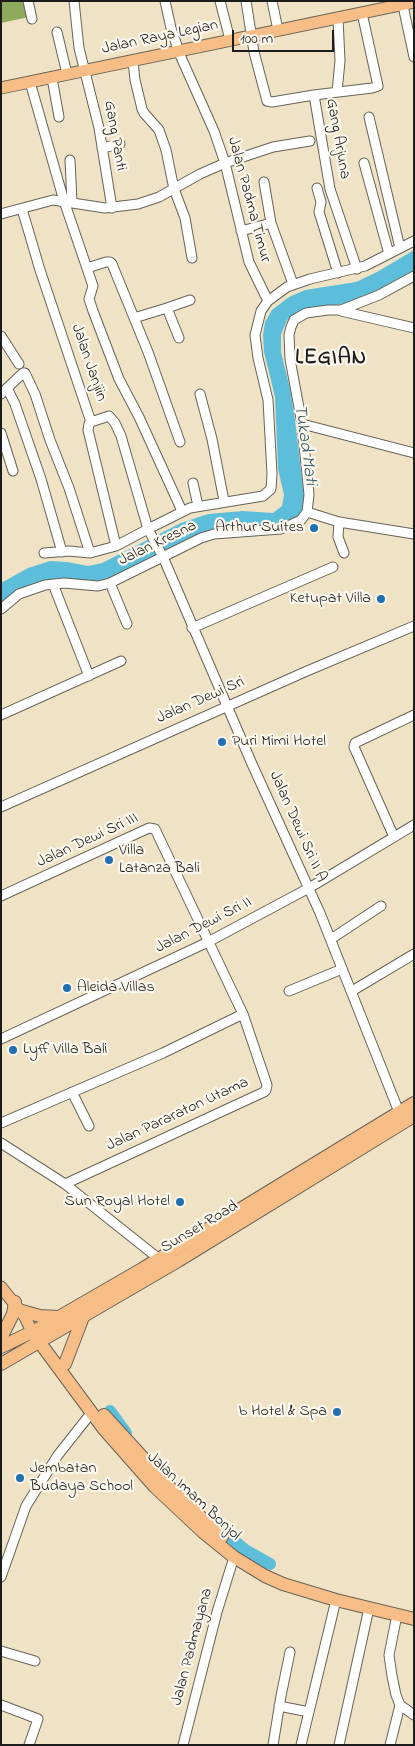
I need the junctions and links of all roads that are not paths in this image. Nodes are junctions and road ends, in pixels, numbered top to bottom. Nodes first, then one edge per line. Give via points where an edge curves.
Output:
1 (28, 1) edge
2 (74, 1) edge
3 (165, 1) edge
4 (220, 1) edge
5 (246, 1) edge
6 (272, 1) edge
7 (406, 3) edge
8 (362, 13) junction
9 (338, 18) junction
10 (32, 19) dead end
11 (278, 30) junction
12 (56, 32) dead end
13 (252, 36) junction
14 (230, 40) junction
15 (179, 51) junction
16 (414, 57) edge
17 (133, 60) junction
18 (84, 71) junction
19 (67, 74) junction
20 (52, 78) junction
21 (30, 82) junction
22 (1, 88) edge
23 (337, 92) junction
24 (314, 95) junction
25 (58, 117) dead end
26 (369, 117) dead end
27 (310, 141) dead end
28 (120, 144) dead end
29 (102, 148) junction
30 (70, 160) dead end
31 (225, 163) junction
32 (364, 163) dead end
33 (264, 182) dead end
34 (317, 188) dead end
35 (174, 189) junction
36 (68, 202) junction
37 (22, 208) junction
38 (112, 208) junction
39 (1, 214) edge
40 (272, 223) junction
41 (241, 231) junction
42 (414, 240) edge
43 (400, 248) junction
44 (389, 254) junction
45 (192, 258) dead end
46 (87, 268) junction
47 (357, 269) junction
48 (338, 274) junction
49 (414, 276) edge
50 (293, 284) junction
51 (190, 300) dead end
52 (268, 301) junction
53 (167, 308) junction
54 (341, 310) junction
55 (134, 318) junction
56 (414, 328) edge
57 (1, 336) edge
58 (179, 338) dead end
59 (19, 364) dead end
60 (4, 391) edge
61 (200, 394) dead end
62 (91, 422) junction
63 (302, 424) junction
64 (1, 434) edge
65 (180, 442) dead end
66 (414, 453) edge
67 (13, 470) dead end
68 (193, 483) dead end
69 (224, 501) junction
70 (198, 506) junction
71 (182, 511) junction
72 (307, 512) junction
73 (339, 522) junction
74 (148, 530) junction
75 (414, 534) edge
76 (116, 546) junction
77 (62, 552) junction
78 (44, 553) dead end
79 (90, 553) junction
80 (344, 553) dead end
81 (162, 556) junction
82 (333, 567) dead end
83 (110, 583) junction
84 (53, 584) junction
85 (1, 609) edge
86 (127, 624) dead end
87 (414, 626) edge
88 (192, 628) junction
89 (121, 661) dead end
90 (89, 676) junction
91 (226, 707) junction
92 (1, 715) edge
93 (414, 715) edge
94 (1, 807) edge
95 (414, 825) edge
96 (394, 837) junction
97 (309, 888) junction
98 (1, 896) edge
99 (381, 906) dead end
100 (331, 939) junction
101 (208, 942) junction
102 (414, 954) edge
103 (342, 969) junction
104 (289, 991) dead end
105 (352, 991) junction
106 (243, 1014) junction
107 (1, 1040) edge
108 (72, 1092) junction
109 (414, 1103) edge
110 (399, 1112) junction
111 (414, 1116) edge
112 (1, 1123) edge
113 (89, 1126) dead end
114 (1, 1143) edge
115 (65, 1184) junction
116 (158, 1258) junction
117 (1, 1287) edge
118 (20, 1310) junction
119 (59, 1317) junction
120 (83, 1317) junction
121 (40, 1335) junction
122 (1, 1338) edge
123 (1, 1348) edge
124 (1, 1364) edge
125 (65, 1364) junction
126 (92, 1412) junction
127 (234, 1557) junction
128 (1, 1577) edge
129 (336, 1600) junction
130 (369, 1608) junction
131 (397, 1615) junction
132 (413, 1615) edge
133 (1, 1650) edge
134 (290, 1652) dead end
135 (35, 1661) dead end
136 (1, 1705) edge
137 (400, 1705) junction
138 (279, 1706) junction
139 (309, 1712) junction
140 (414, 1715) edge
141 (29, 1745) edge
142 (183, 1745) edge
143 (273, 1745) edge
144 (301, 1745) edge
145 (339, 1745) edge
146 (390, 1745) edge

1 - 10 street
2 - 18 street, Gang Panti
3 - 15 street, Jalan Padma Timur
4 - 14 street
5 - 13 street
6 - 11 street
7 - 8 main road, Jalan Raya Legian
7 - 16 street
8 - 9 main road, Jalan Raya Legian
8 - 23 street via 378,86
9 - 11 main road, Jalan Raya Legian
9 - 23 street via 340,61
11 - 13 main road, Jalan Raya Legian
12 - 19 street
13 - 14 main road, Jalan Raya Legian
13 - 24 street, Gang Arjuna via 268,102
14 - 15 main road, Jalan Raya Legian
15 - 17 main road, Jalan Raya Legian
15 - 31 street, Jalan Padma Timur
17 - 18 main road, Jalan Raya Legian
17 - 35 street via 142,109 159,130
18 - 19 main road, Jalan Raya Legian
18 - 29 street, Gang Panti
19 - 20 main road, Jalan Raya Legian
20 - 21 main road, Jalan Raya Legian
20 - 25 street
21 - 22 main road, Jalan Raya Legian
21 - 36 street
23 - 24 street
24 - 47 street, Gang Arjuna via 330,189
26 - 43 street
27 - 31 street via 273,147
28 - 29 street
29 - 38 street, Gang Panti
30 - 36 street
31 - 35 street
31 - 41 street, Jalan Padma Timur
32 - 44 street
33 - 40 street
34 - 48 street via 321,202 319,212
35 - 38 street via 148,202
35 - 45 street via 185,218
36 - 37 street via 47,201
36 - 38 street
36 - 46 street
37 - 39 street
37 - 62 street, Jalan Janjiin
40 - 41 street
40 - 50 street
41 - 52 street, Jalan Padma Timur via 251,269
42 - 43 street
43 - 44 street
44 - 47 street
46 - 55 street via 110,262
46 - 71 street via 93,286 89,297 91,305 111,361
47 - 48 street
48 - 50 street
49 - 54 street
50 - 52 street
51 - 53 street
52 - 69 street via 258,318 255,335 268,400 273,484 263,496
53 - 55 street
53 - 58 street
54 - 56 street
54 - 63 street via 306,313 294,320 291,326 290,359
55 - 65 street
57 - 59 street
60 - 77 street via 15,404
60 - 79 street via 25,373
61 - 69 street
62 - 74 street, Jalan Janjiin via 108,416 115,423 124,443
62 - 76 street via 88,430
63 - 66 street
63 - 72 street via 309,495
64 - 67 street
68 - 70 street
69 - 70 street
70 - 71 street
71 - 74 street
72 - 73 street
72 - 81 street, Jalan Kresna via 301,520 288,527 214,534
73 - 75 street
73 - 80 street via 338,537
74 - 76 street
74 - 81 street, Jalan Dewi Sri II A
76 - 79 street
77 - 78 street
77 - 79 street
81 - 83 street, Jalan Kresna
81 - 88 street, Jalan Dewi Sri II A
82 - 88 street
83 - 84 street, Jalan Kresna via 98,586
83 - 86 street
84 - 85 street, Jalan Kresna via 19,594
84 - 90 street
87 - 91 street, Jalan Dewi Sri
88 - 91 street, Jalan Dewi Sri II A
89 - 90 street
90 - 92 street
91 - 94 street, Jalan Dewi Sri
91 - 97 street, Jalan Dewi Sri II A
93 - 96 street via 355,743 355,750
95 - 96 street, Jalan Dewi Sri II
96 - 97 street, Jalan Dewi Sri II
97 - 100 street, Jalan Dewi Sri II A
97 - 101 street, Jalan Dewi Sri II
98 - 101 street, Jalan Dewi Sri III via 152,828 157,832
99 - 100 street
100 - 103 street, Jalan Dewi Sri II A
101 - 106 street, Jalan Pararaton Utama
101 - 107 street, Jalan Dewi Sri II
102 - 105 street
103 - 104 street
103 - 105 street, Jalan Dewi Sri II A
105 - 110 street, Jalan Dewi Sri II A
106 - 108 street
106 - 115 street, Jalan Pararaton Utama via 266,1085 264,1092
108 - 112 street
108 - 113 street
109 - 110 highway, Sunset Road
110 - 116 highway, Sunset Road
111 - 120 highway, Sunset Road
114 - 115 street
115 - 116 street
116 - 119 highway, Sunset Road
117 - 118 main road
118 - 119 highway
118 - 121 main road via 34,1321
118 - 122 highway via 12,1314
119 - 121 highway, Sunset Road
120 - 121 highway, Sunset Road
120 - 125 highway
121 - 123 highway, Sunset Road
121 - 124 highway, Sunset Road
121 - 125 highway, Jalan Imam Bonjol
121 - 126 highway, Jalan Imam Bonjol
125 - 132 highway, Jalan Imam Bonjol via 104,1415 175,1493 224,1539 252,1560 293,1579
126 - 127 highway, Jalan Imam Bonjol via 155,1487
126 - 128 street via 58,1456 26,1506
127 - 129 highway, Jalan Imam Bonjol via 265,1576
127 - 142 street, Jalan Padmayana
129 - 130 highway, Jalan Imam Bonjol
129 - 139 street
130 - 131 highway, Jalan Imam Bonjol
130 - 145 street
131 - 132 highway, Jalan Imam Bonjol
131 - 137 street via 389,1655
133 - 135 street
134 - 138 street
136 - 141 street via 38,1719
137 - 140 street
137 - 146 street
138 - 139 street
138 - 143 street
139 - 144 street

